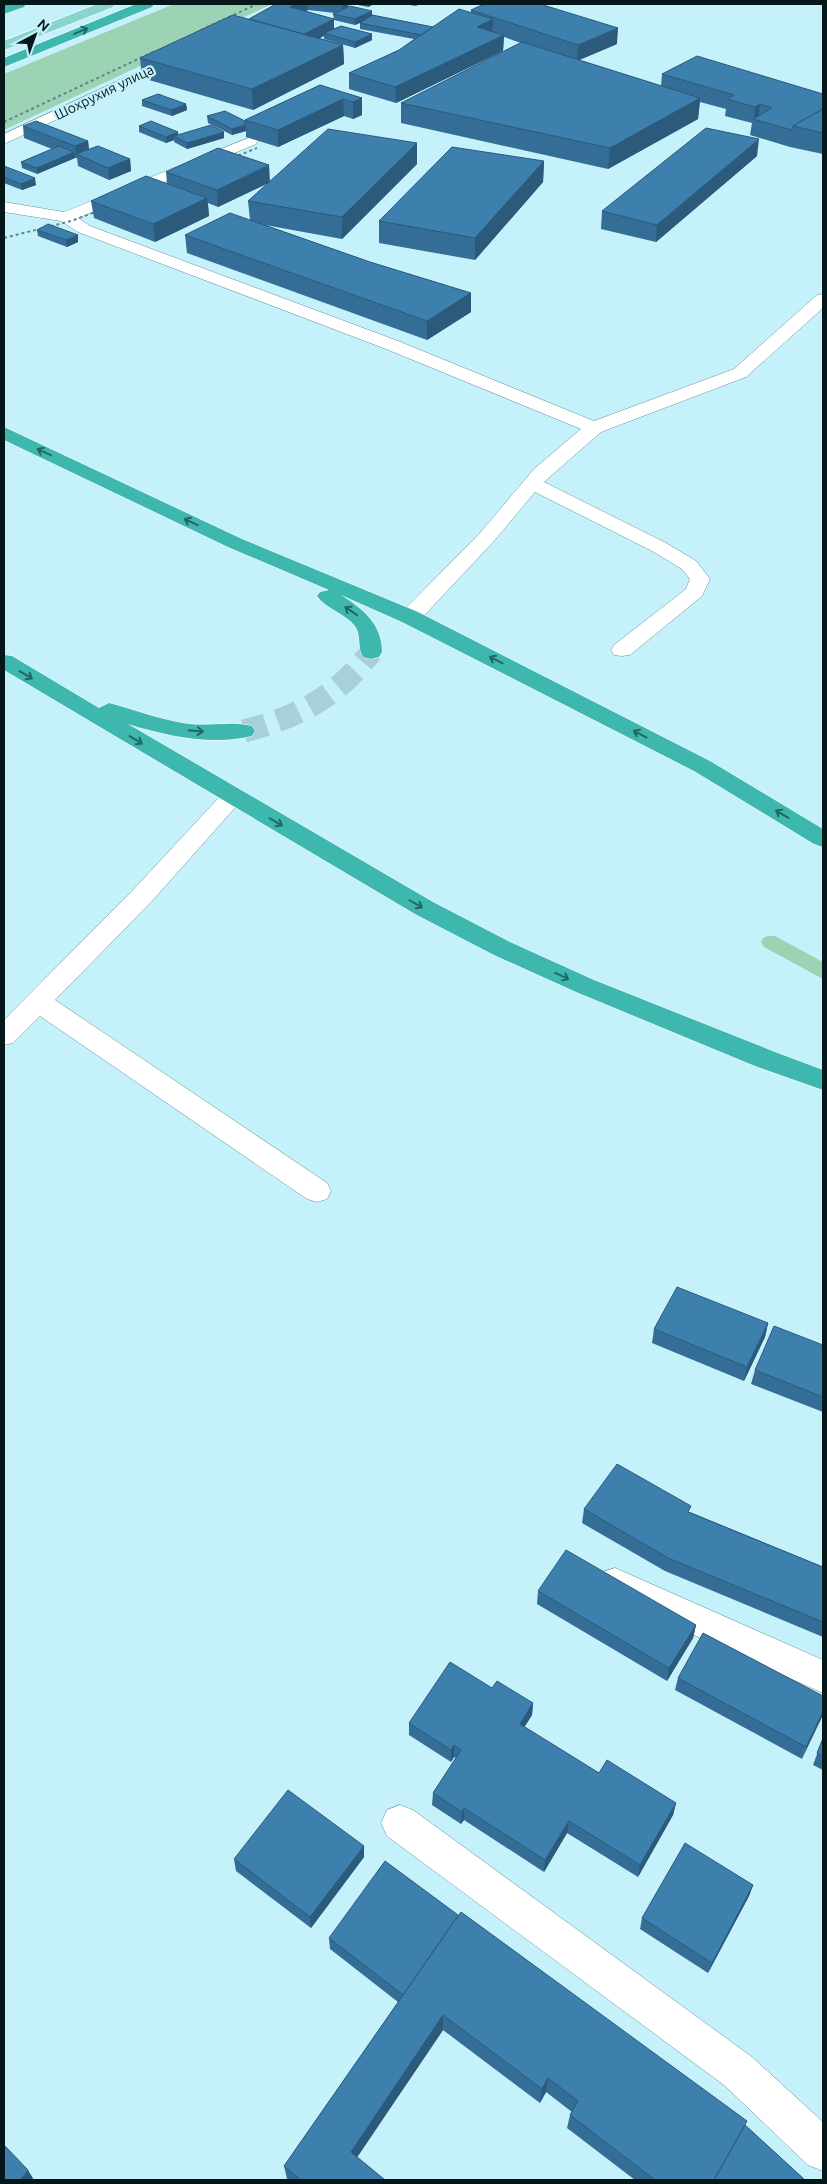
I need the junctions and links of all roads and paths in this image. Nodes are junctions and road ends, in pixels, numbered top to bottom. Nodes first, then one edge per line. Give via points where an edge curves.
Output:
1 (19, 4) edge
2 (108, 4) edge
3 (148, 4) edge
4 (4, 10) edge
5 (4, 46) edge
6 (185, 54) edge
7 (4, 63) edge
8 (4, 140) edge
9 (251, 141) edge
10 (4, 206) edge
11 (66, 216) junction
12 (823, 299) edge
13 (594, 428) junction
14 (4, 434) edge
15 (534, 484) junction
16 (235, 543) junction
17 (410, 617) junction
18 (622, 650) dead end
19 (371, 652) dead end
20 (4, 661) edge
21 (49, 688) junction
22 (244, 731) tunnel mouth
23 (232, 797) junction
24 (823, 839) edge
25 (38, 1002) junction
26 (4, 1036) edge
27 (823, 1080) edge
28 (317, 1191) dead end
29 (612, 1582) edge
30 (823, 1676) edge
31 (400, 1823) dead end
32 (823, 2150) edge

1 - 4 highway
2 - 5 main road
7 -> 3 highway
6 - 8 street, Шохрухия улица
9 - 11 street
10 - 11 street
11 - 13 street via 84,229 392,345
12 - 13 street via 740,373
13 - 15 street via 541,473
16 -> 14 highway
15 - 17 street
15 - 18 street via 659,547 688,565 700,579 695,592
16 - 17 highway
19 -> 16 highway via 368,626 352,611
24 -> 17 highway via 702,766
20 -> 21 highway
21 -> 22 highway via 158,726 213,733
21 -> 23 highway
23 - 25 street via 143,895
23 -> 27 highway via 424,908 501,948 585,986
25 - 26 street
25 - 28 street
29 - 30 street
31 - 32 street via 738,2071

